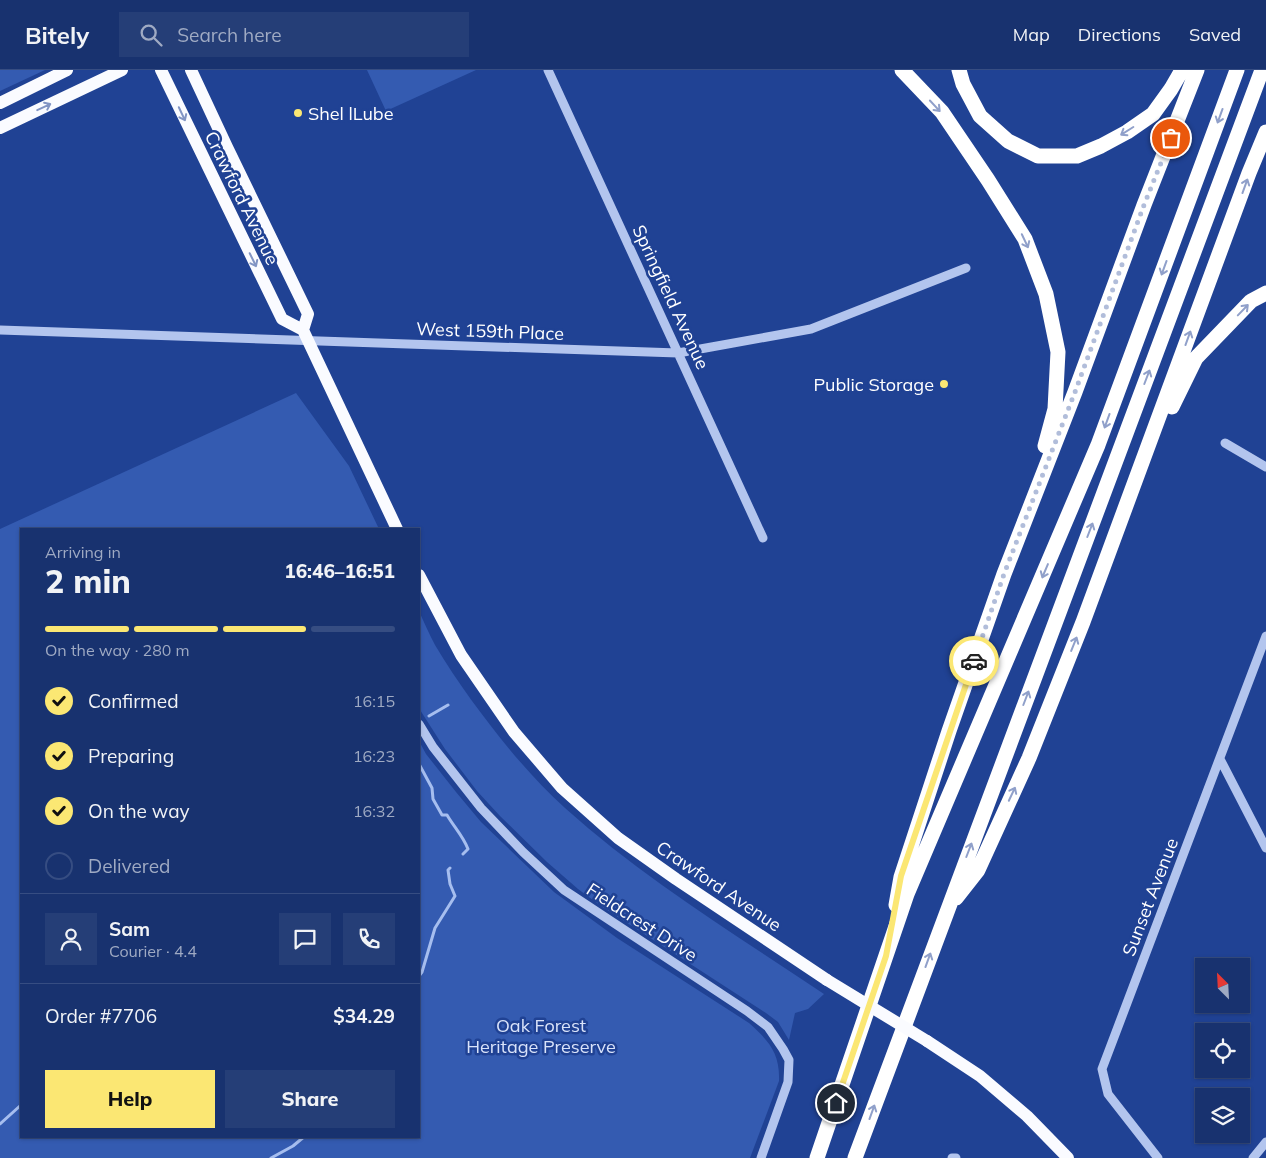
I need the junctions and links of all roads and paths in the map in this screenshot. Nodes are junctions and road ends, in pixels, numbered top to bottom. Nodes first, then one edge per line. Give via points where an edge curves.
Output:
1 (67, 70) edge
2 (122, 70) edge
3 (161, 70) edge
4 (191, 70) edge
5 (548, 70) edge
6 (902, 70) edge
7 (959, 70) edge
8 (1182, 70) edge
9 (1197, 70) edge
10 (1237, 70) edge
11 (1262, 70) edge
12 (0, 103) edge
13 (0, 128) edge
14 (1266, 132) edge
15 (966, 268) dead end
16 (1266, 292) edge
17 (0, 330) edge
18 (305, 335) junction
19 (678, 353) junction
20 (1225, 443) dead end
21 (1266, 467) edge
22 (1135, 482) junction
23 (1023, 526) junction
24 (397, 528) edge
25 (763, 538) dead end
26 (420, 577) edge
27 (1266, 636) edge
28 (420, 726) edge
29 (1220, 759) junction
30 (1266, 848) edge
31 (946, 912) junction
32 (886, 956) junction
33 (1266, 1142) edge
34 (761, 1158) edge
35 (817, 1158) edge
36 (855, 1158) edge
37 (1068, 1158) edge
38 (1158, 1158) edge
39 (1254, 1158) edge

1 - 12 main road
13 -> 2 main road
3 -> 18 main road, Crawford Avenue via 282,319
4 - 18 main road, Crawford Avenue via 308,314
5 - 19 street, Springfield Avenue
6 -> 23 highway via 942,112 988,180 1024,239 1046,294 1058,352 1055,409
8 -> 7 highway via 1153,114 1109,142 1077,156 1038,156 1008,142 980,116
9 - 23 highway
10 -> 32 highway via 1098,445 907,894
31 -> 11 highway
22 -> 14 highway
15 - 19 street, West 159th Place via 811,329
22 -> 16 highway via 1196,358 1251,301
17 - 18 street, West 159th Place
18 - 19 street, West 159th Place
18 - 24 main road, Crawford Avenue
19 - 25 street, Springfield Avenue
20 - 21 street
31 -> 22 highway via 978,870 1029,758
23 - 32 highway via 901,876
26 - 37 main road, Crawford Avenue, bridge via 462,655 514,732 562,788 618,838 676,879 827,980 980,1076 1027,1116
27 - 29 street, Sunset Avenue
28 - 34 street, Fieldcrest Drive via 433,748 481,808 564,890 768,1027 788,1060 788,1082
29 - 30 street
29 - 38 street, Sunset Avenue via 1102,1070 1108,1094
36 -> 31 highway
32 - 35 highway
33 - 39 street

